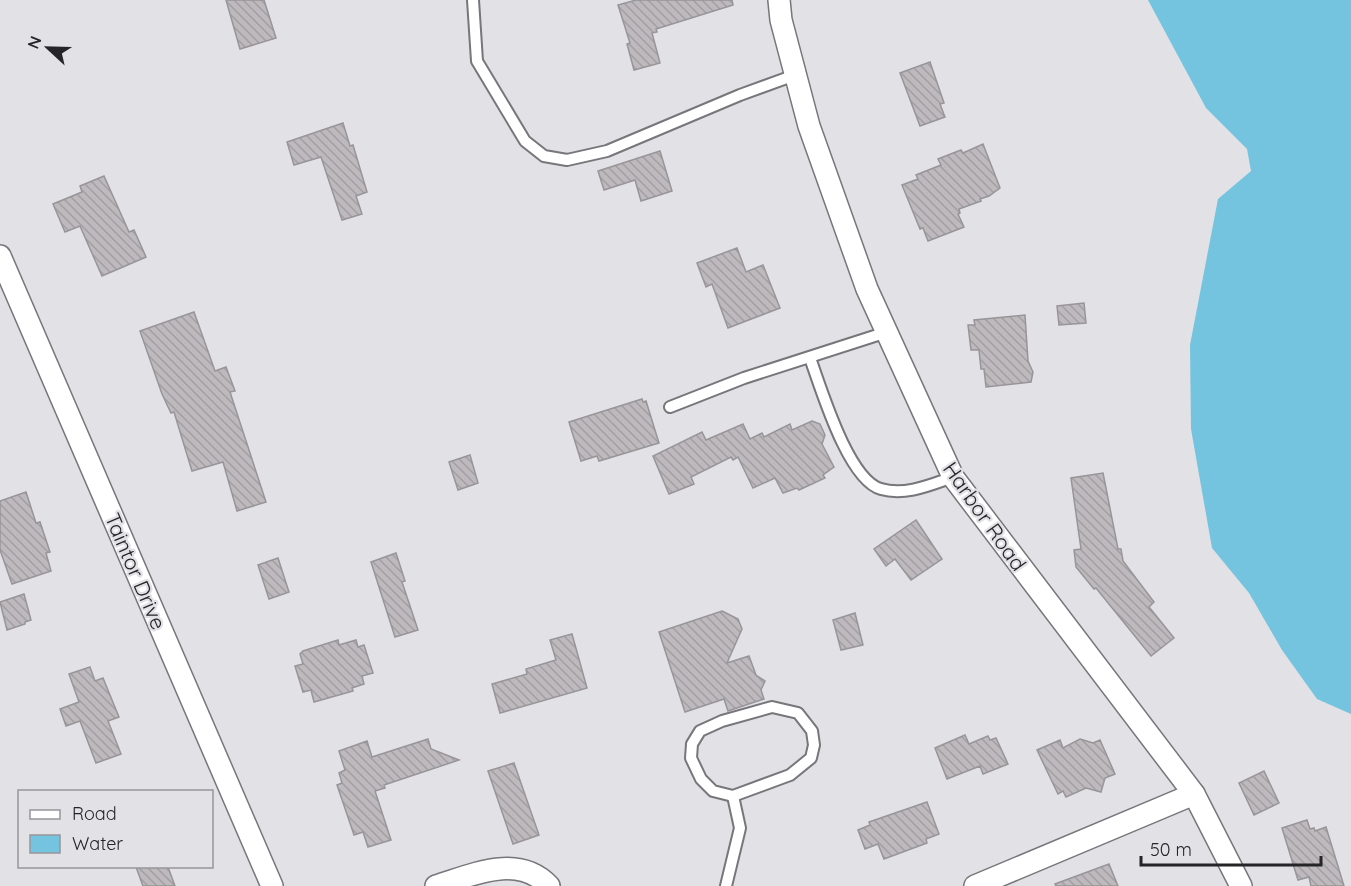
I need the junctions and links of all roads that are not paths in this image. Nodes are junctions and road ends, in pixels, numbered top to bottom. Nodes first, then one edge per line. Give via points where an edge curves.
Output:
1 (473, 0) edge
2 (779, 0) edge
3 (795, 75) junction
4 (0, 255) edge
5 (887, 332) junction
6 (810, 358) junction
7 (670, 406) dead end
8 (953, 477) junction
9 (1194, 794) junction
10 (733, 796) junction
11 (272, 886) edge
12 (436, 886) edge
13 (549, 886) edge
14 (726, 886) edge
15 (975, 886) edge
16 (1241, 886) edge

1 - 3 lane via 477,61 525,141 544,156 567,160 607,152
2 - 3 street, Harbor Road
3 - 5 street, Harbor Road via 867,289
4 - 11 street, Taintor Drive
5 - 6 lane
5 - 8 street, Harbor Road
6 - 7 lane
6 - 8 lane via 836,431 860,472 879,489 901,492
8 - 9 street, Harbor Road
9 - 15 street
9 - 16 street, Harbor Road
10 - 10 lane via 713,791 701,779 691,758 692,744 700,731 772,707 798,714 812,731 811,758 790,775
10 - 14 lane via 740,828
12 - 13 street via 486,870 515,869 539,877

